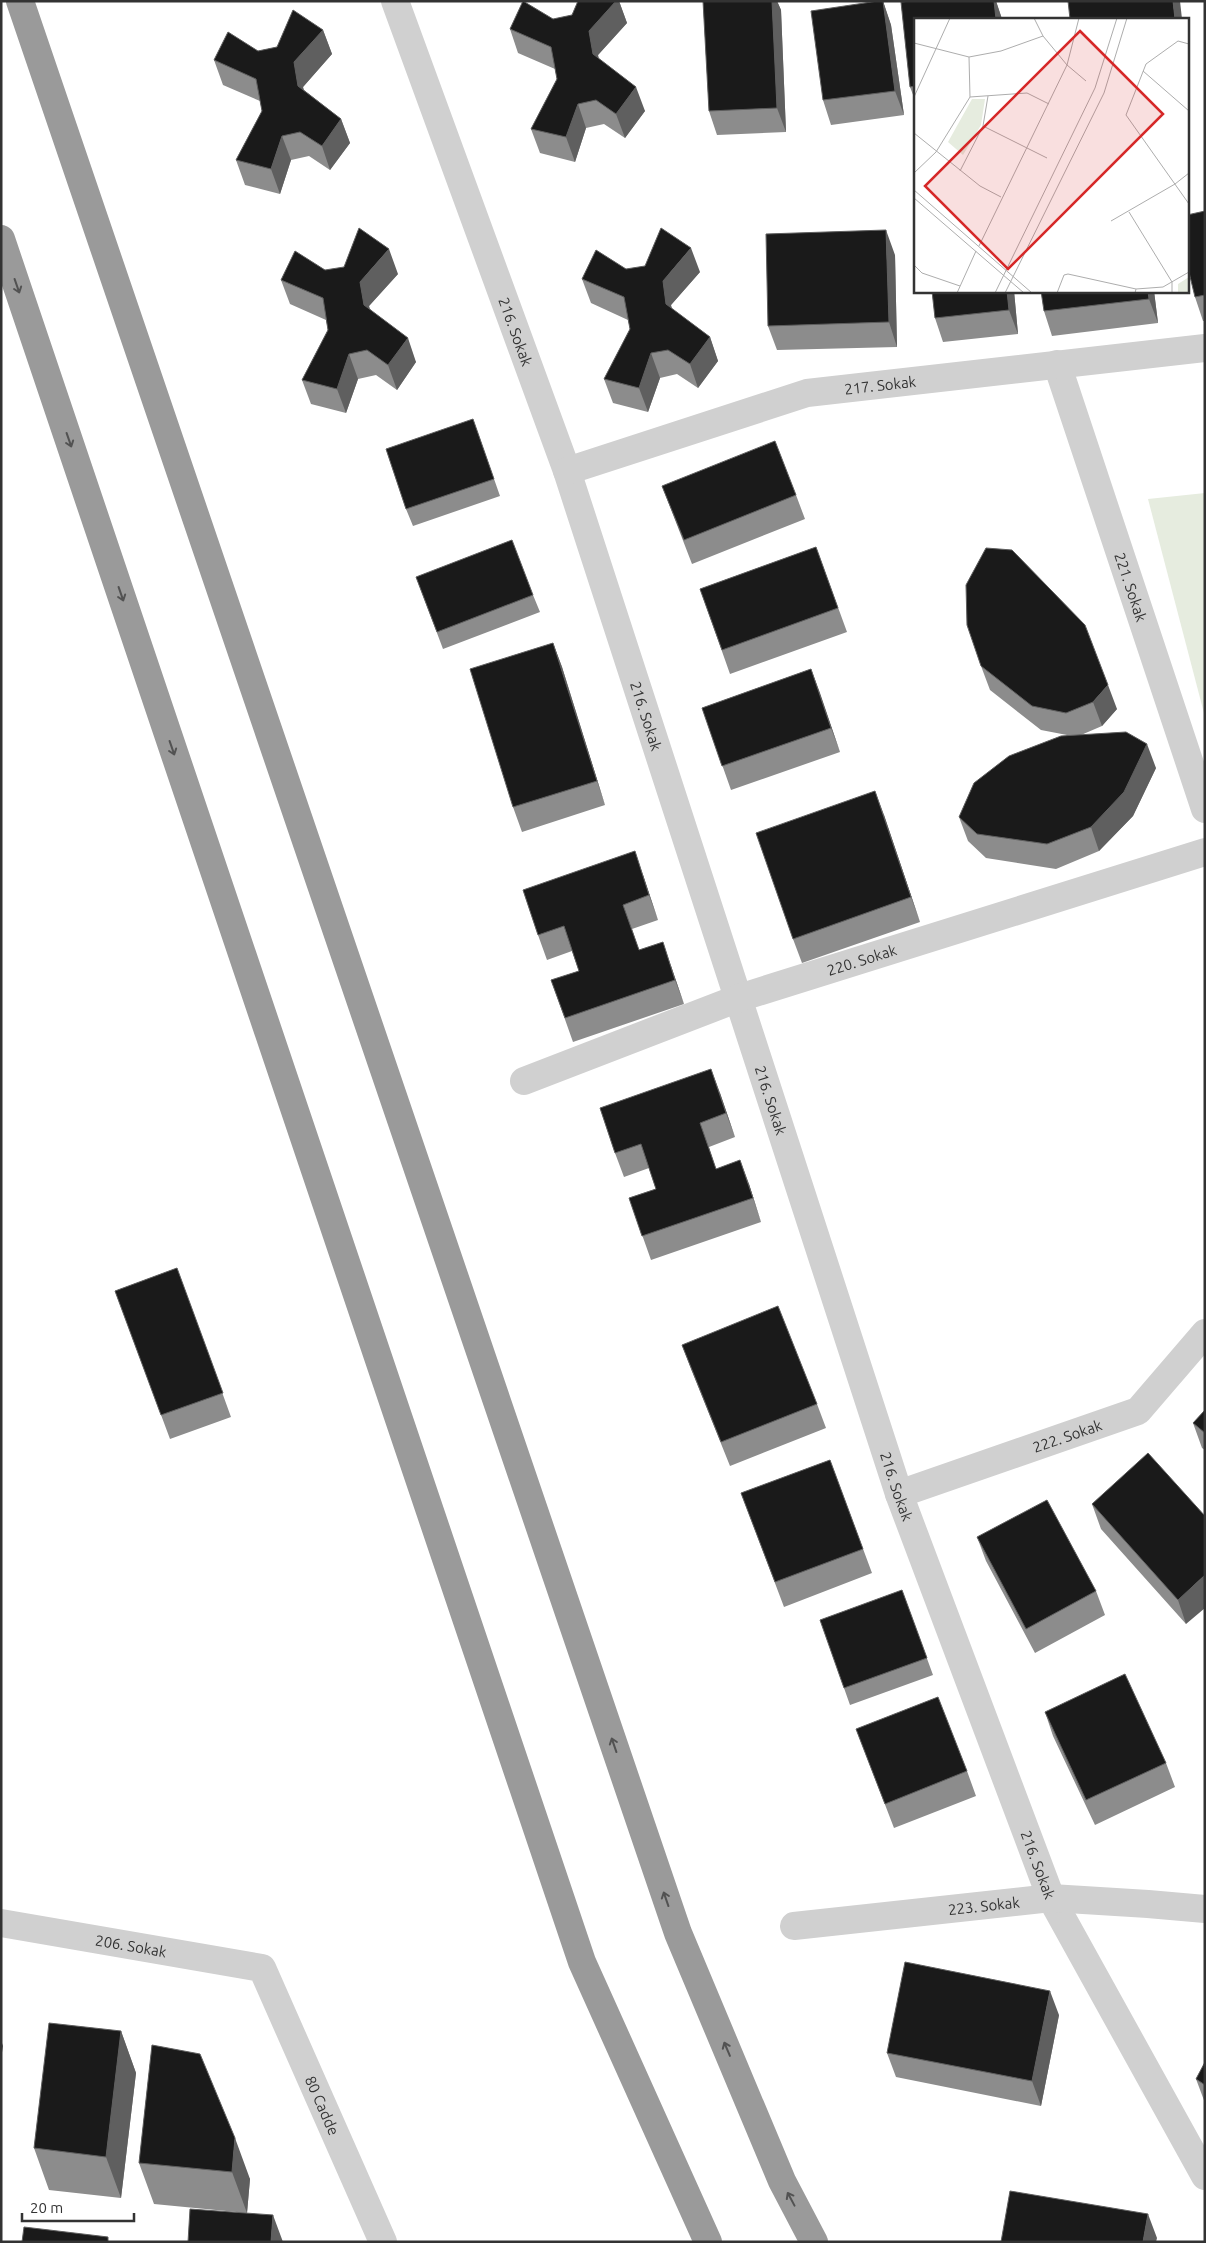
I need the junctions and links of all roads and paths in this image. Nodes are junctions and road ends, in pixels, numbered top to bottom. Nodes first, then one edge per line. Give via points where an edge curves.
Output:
1 (20, 1) edge
2 (395, 1) edge
3 (1, 239) edge
4 (1205, 348) edge
5 (1057, 364) junction
6 (567, 471) junction
7 (1205, 809) edge
8 (1205, 852) edge
9 (739, 998) junction
10 (524, 1081) dead end
11 (1205, 1333) edge
12 (899, 1494) junction
13 (1051, 1898) junction
14 (1205, 1910) edge
15 (1, 1923) edge
16 (794, 1926) dead end
17 (262, 1968) joint
18 (1205, 2176) edge
19 (383, 2242) edge
20 (708, 2242) edge
21 (814, 2242) edge

21 -> 1 highway via 782,2181 678,1933
2 - 6 street, 216. Sokak
3 -> 20 highway via 582,1962
4 - 5 street, 217. Sokak
5 - 6 street, 217. Sokak via 807,393
5 - 7 street, 221. Sokak
6 - 9 street, 216. Sokak
8 - 9 street, 220. Sokak
9 - 10 street, 220. Sokak
9 - 12 street, 216. Sokak
11 - 12 street, 222. Sokak via 1138,1411
12 - 13 street, 216. Sokak
13 - 14 street, 223. Sokak
13 - 16 street, 223. Sokak
13 - 18 street, 216. Sokak
15 - 17 street, 206. Sokak
17 - 19 street, 80 Cadde

